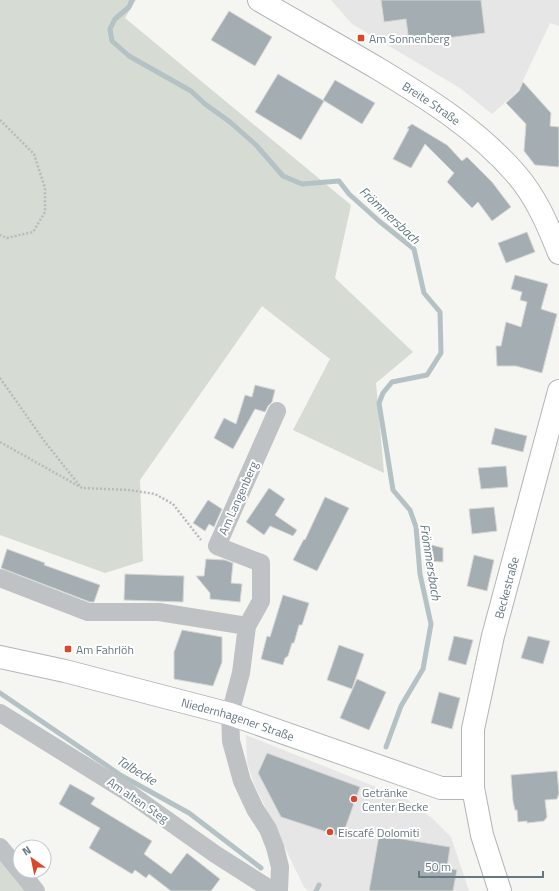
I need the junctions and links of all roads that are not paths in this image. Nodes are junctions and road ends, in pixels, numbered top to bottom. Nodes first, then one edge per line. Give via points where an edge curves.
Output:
1 (259, 0) edge
2 (559, 253) edge
3 (559, 391) edge
4 (276, 411) dead end
5 (0, 578) edge
6 (248, 626) junction
7 (0, 657) edge
8 (0, 713) edge
9 (230, 714) junction
10 (473, 788) junction
11 (0, 847) edge
12 (12, 861) edge
13 (26, 879) edge
14 (36, 891) edge
15 (273, 891) edge
16 (279, 891) edge
17 (500, 891) edge

1 - 2 main road, Breite Straße via 417,93 465,125 516,174 549,226
3 - 10 main road, Beckestraße via 491,644 473,729
4 - 6 street, Am Langenberg via 217,546 261,563 261,601
5 - 6 street via 88,612 159,612
6 - 9 street, Am Langenberg via 242,673
7 - 9 main road, Niedernhagener Straße via 65,671
8 - 15 street, Am alten Steg via 129,793 215,854
9 - 10 main road, Niedernhagener Straße via 441,788
9 - 16 street via 231,741 242,781 275,847 280,867
10 - 17 main road, Beckestraße via 482,835
11 - 12 street
13 - 14 street

